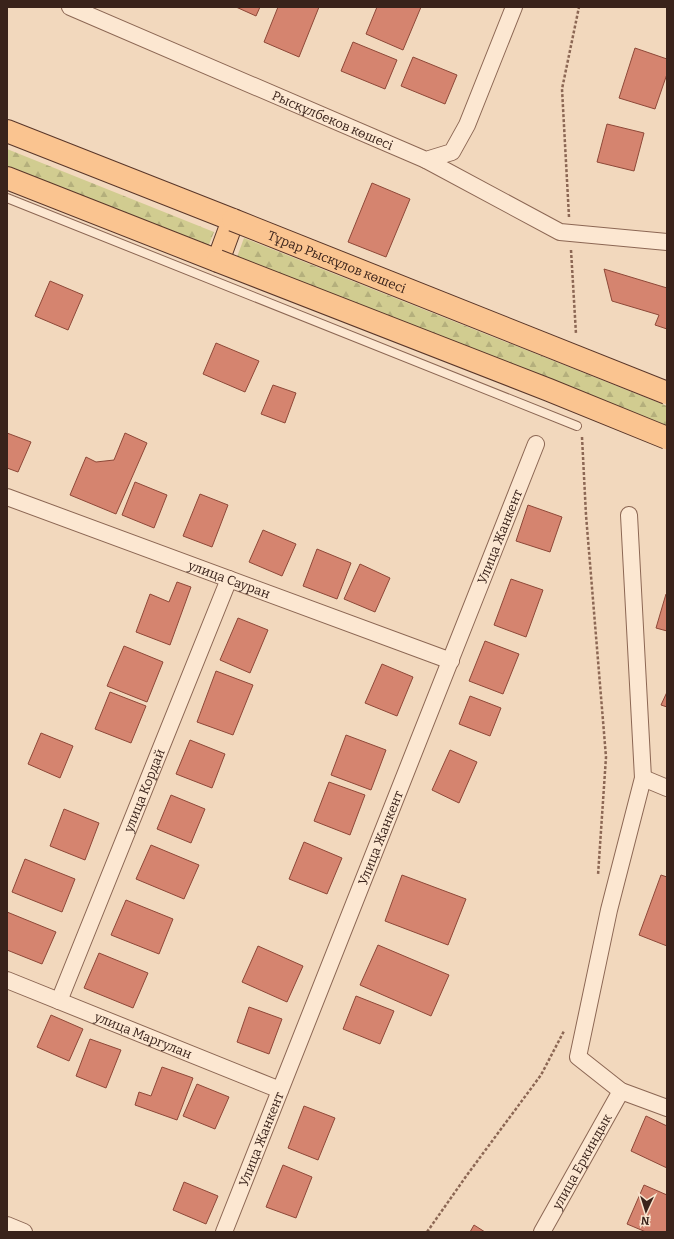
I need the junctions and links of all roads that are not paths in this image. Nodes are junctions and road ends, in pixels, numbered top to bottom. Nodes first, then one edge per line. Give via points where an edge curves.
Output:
1 (70, 7) edge
2 (514, 7) edge
3 (7, 131) edge
4 (426, 160) junction
5 (7, 178) edge
6 (7, 198) edge
7 (233, 220) junction
8 (667, 242) edge
9 (218, 261) junction
10 (667, 393) edge
11 (577, 426) dead end
12 (667, 438) edge
13 (536, 444) dead end
14 (7, 497) edge
15 (629, 515) dead end
16 (229, 579) junction
17 (451, 661) junction
18 (643, 778) junction
19 (667, 788) edge
20 (7, 980) edge
21 (58, 1001) junction
22 (280, 1090) junction
23 (621, 1091) junction
24 (667, 1108) edge
25 (7, 1225) edge
26 (24, 1232) edge
27 (224, 1232) edge
28 (542, 1232) edge

1 - 4 street, Рысқұлбеков көшесі
2 - 4 street via 467,125 452,152
3 - 7 main road, Тұрар Рыскұлов көшесі
4 - 8 street, Рысқұлбеков көшесі via 560,232
5 - 9 main road
6 - 11 lane
7 - 9 main road
7 - 10 main road, Тұрар Рыскұлов көшесі, bridge
9 - 12 main road, bridge
13 - 17 street, Улица Жанкент
14 - 16 street, улица Сауран
15 - 18 street
16 - 17 street, улица Сауран
16 - 21 street, улица Кордай
17 - 22 street, Улица Жанкент
18 - 19 street
18 - 23 street via 609,910 578,1057
20 - 21 street, улица Маргулан
21 - 22 street, улица Маргулан
22 - 27 street, Улица Жанкент
23 - 24 street
23 - 28 street, улица Еркиндык
25 - 26 street

